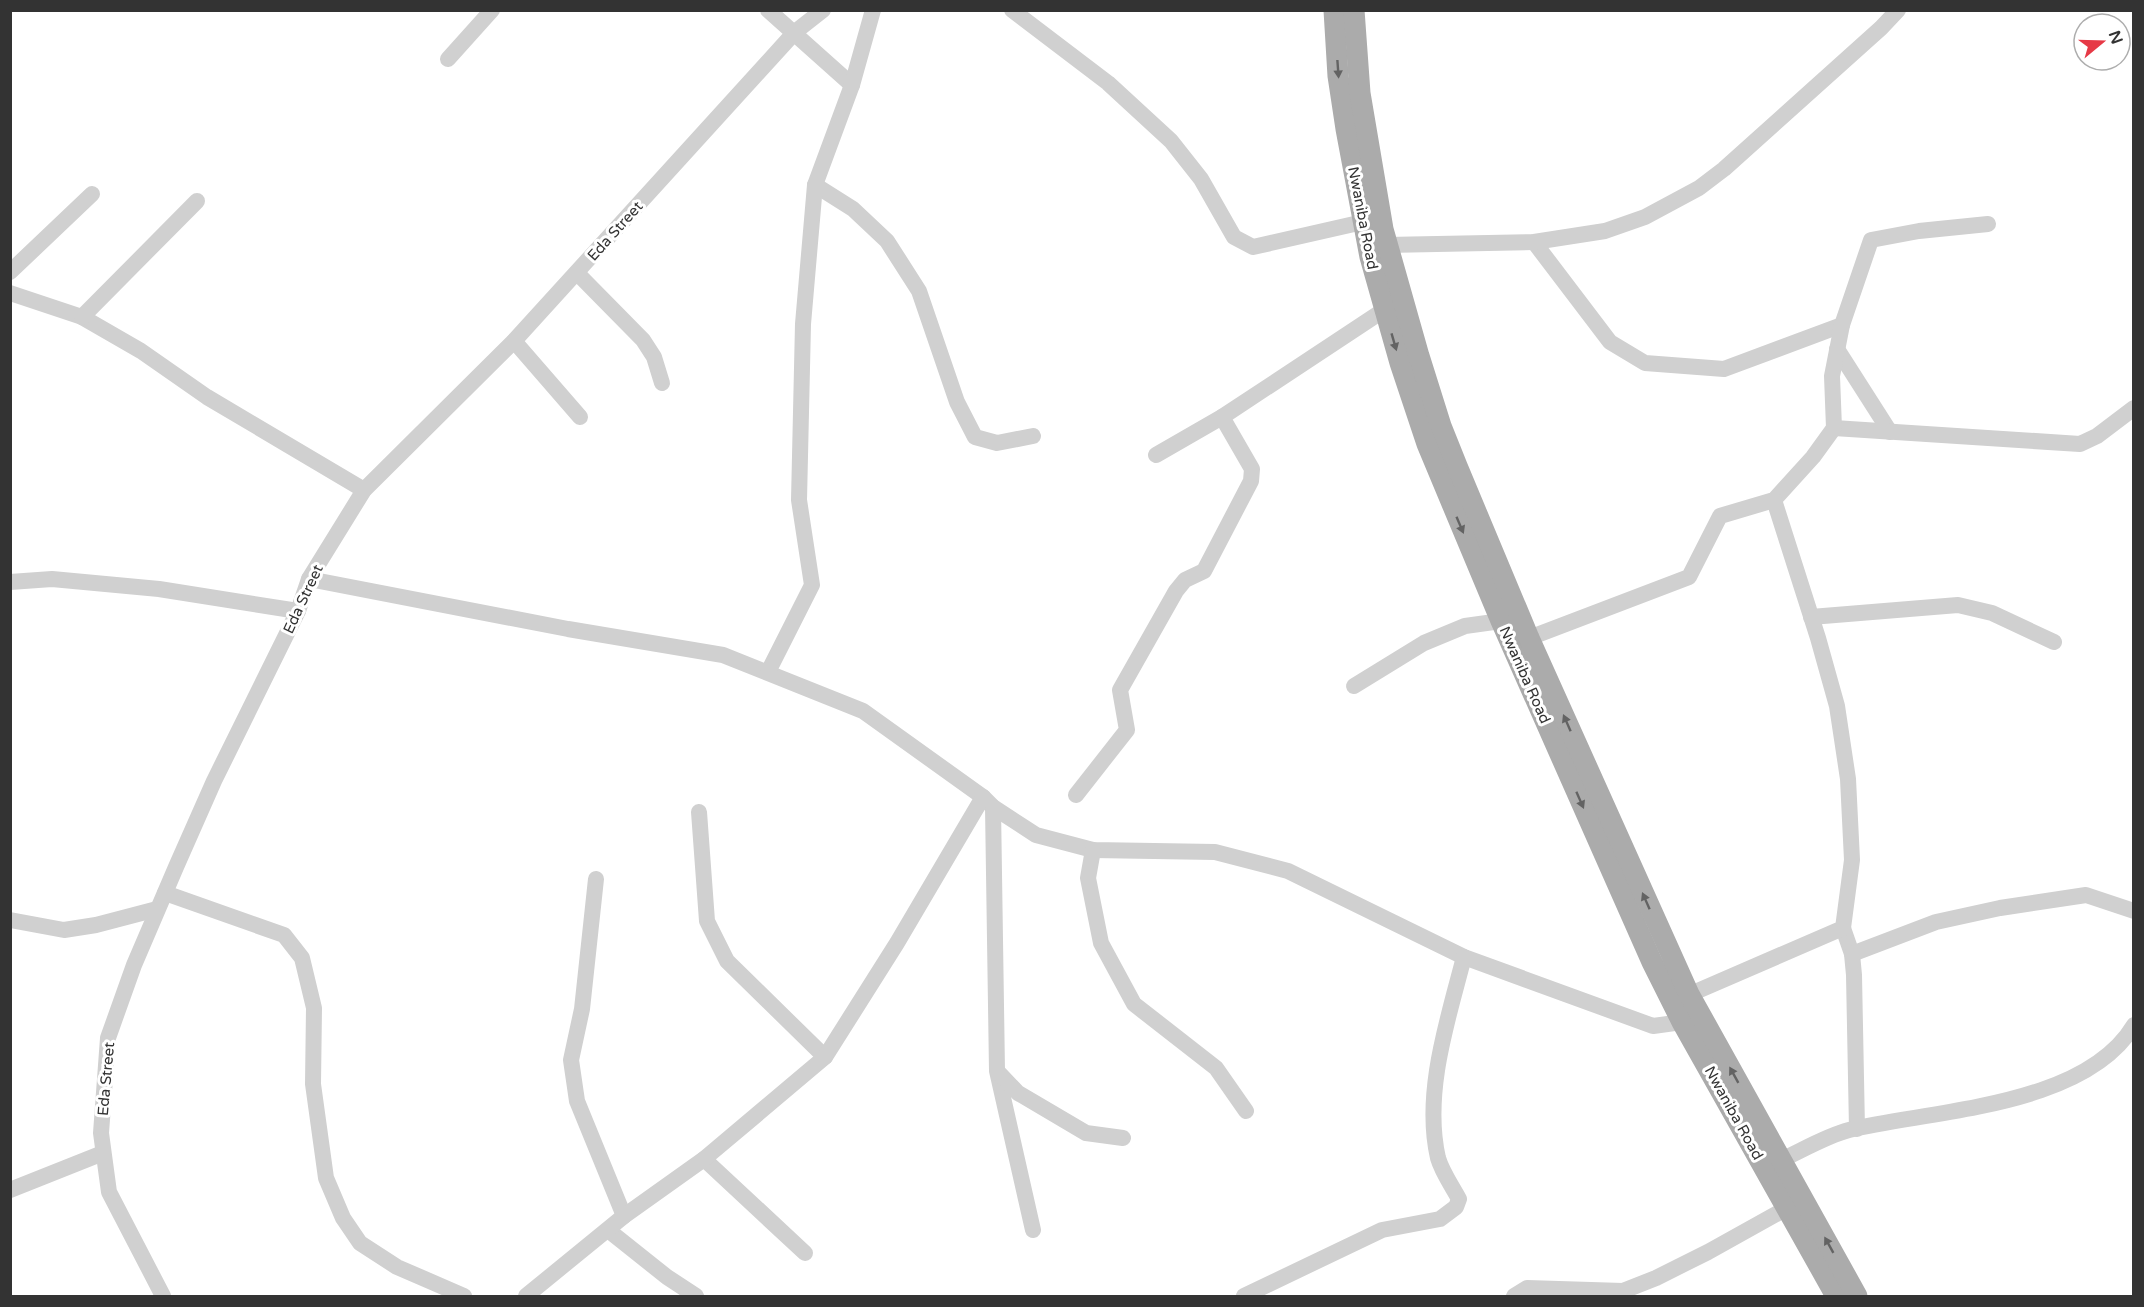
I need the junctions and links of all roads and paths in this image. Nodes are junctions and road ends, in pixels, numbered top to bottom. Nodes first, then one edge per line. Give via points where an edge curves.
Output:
1 (492, 10) edge
2 (768, 10) edge
3 (823, 10) edge
4 (873, 10) edge
5 (1012, 10) edge
6 (1334, 10) edge
7 (1354, 10) edge
8 (1898, 10) edge
9 (795, 32) junction
10 (447, 59) dead end
11 (852, 85) junction
12 (815, 185) junction
13 (92, 195) dead end
14 (197, 201) dead end
15 (1363, 222) junction
16 (1988, 224) dead end
17 (1534, 242) junction
18 (1386, 245) junction
19 (10, 272) edge
20 (577, 273) junction
21 (10, 293) edge
22 (1384, 310) junction
23 (82, 317) junction
24 (1842, 325) junction
25 (514, 341) junction
26 (1837, 350) junction
27 (662, 383) dead end
28 (2133, 408) edge
29 (579, 417) dead end
30 (1222, 417) junction
31 (1834, 428) junction
32 (1890, 432) junction
33 (1033, 436) dead end
34 (1156, 455) dead end
35 (364, 490) junction
36 (1774, 500) junction
37 (309, 579) junction
38 (10, 582) edge
39 (298, 611) junction
40 (1811, 618) junction
41 (1501, 621) junction
42 (1529, 638) junction
43 (2054, 642) dead end
44 (768, 672) junction
45 (1354, 686) dead end
46 (1076, 795) dead end
47 (988, 802) junction
48 (699, 812) dead end
49 (1093, 850) junction
50 (596, 879) dead end
51 (165, 892) junction
52 (158, 909) junction
53 (2133, 910) edge
54 (10, 920) edge
55 (1843, 928) junction
56 (1852, 954) junction
57 (1464, 957) junction
58 (1681, 998) junction
59 (1682, 1022) junction
60 (2133, 1025) edge
61 (825, 1057) junction
62 (997, 1071) junction
63 (1246, 1110) dead end
64 (1857, 1129) junction
65 (1124, 1138) dead end
66 (103, 1153) junction
67 (704, 1159) junction
68 (1781, 1160) junction
69 (10, 1190) edge
70 (1787, 1208) junction
71 (624, 1216) junction
72 (608, 1230) junction
73 (1033, 1230) dead end
74 (805, 1253) dead end
75 (163, 1296) edge
76 (464, 1296) edge
77 (526, 1296) edge
78 (696, 1296) edge
79 (1244, 1296) edge
80 (1514, 1296) edge
81 (1836, 1296) edge
82 (1857, 1296) edge

1 - 10 street
2 - 9 street
3 - 9 street, Eda Street
4 - 11 street
5 - 15 street via 1108,83 1171,141 1201,179 1234,237 1253,247
6 -> 15 main road, Nwaniba Road via 1338,76
7 - 18 main road via 1360,93
8 - 17 street via 1699,189 1645,217 1605,231
9 - 11 street
9 - 20 street, Eda Street
11 - 12 street
12 - 33 street via 853,209 887,241 918,291 957,402 975,437 997,443
12 - 44 street via 803,324 799,500 812,585
13 - 19 street
14 - 23 street
15 - 22 main road, Nwaniba Road
16 - 24 street via 1871,240
17 - 18 street
17 - 24 street via 1610,342 1645,363 1724,369
18 - 42 main road via 1441,426
20 - 25 street, Eda Street
20 - 27 street via 642,340 654,357
21 - 23 street
22 - 30 street
22 -> 41 main road, Nwaniba Road via 1427,444
23 - 35 street
24 - 26 street
25 - 29 street
25 - 35 street, Eda Street
26 - 31 street via 1832,376
26 - 32 street
28 - 32 street via 2080,444
30 - 34 street
30 - 46 street via 1252,469 1251,481 1204,571 1185,580 1176,591 1119,690 1127,730
31 - 32 street
31 - 36 street
35 - 37 street, Eda Street
36 - 40 street
36 - 42 street via 1720,516 1689,577
37 - 39 street, Eda Street
37 - 44 street via 568,629 723,654
38 - 39 street via 52,579 159,589
39 - 51 street, Eda Street
40 - 43 street via 1958,605 1992,613
40 - 55 street via 1837,706 1848,779 1852,860
41 - 45 street via 1465,626 1424,643
41 -> 58 main road, Nwaniba Road via 1652,962
58 -> 42 main road
44 - 47 street via 863,711
47 - 49 street via 1036,835
47 - 61 street
47 - 62 street
48 - 61 street via 707,921 727,961
49 - 57 street via 1215,852 1288,871
49 - 63 street via 1088,878 1101,942 1134,1004 1216,1068
50 - 71 street via 582,1009 572,1060 577,1101
51 - 52 street, Eda Street
51 - 76 street via 284,935 302,958 314,1008 313,1084 326,1178 343,1218 360,1244 397,1267
52 - 54 street via 96,926 64,930
52 - 66 street, Eda Street via 108,1038
53 - 56 street via 2086,895 2000,908 1936,922
55 - 56 street
55 - 58 street
56 - 64 street
57 - 59 street via 1653,1026
57 - 79 street via 1442,1042 1435,1096 1439,1159 1459,1199 1456,1208 1440,1219 1382,1230
58 - 59 main road, Nwaniba Road
68 -> 58 main road
59 - 70 main road, Nwaniba Road
60 - 64 street via 2109,1056 2049,1088 1962,1111
61 - 67 street
62 - 65 street via 1018,1093 1086,1133
62 - 73 street
64 - 68 street
66 - 69 street
66 - 75 street, Eda Street via 109,1192
67 - 71 street
67 - 74 street
82 -> 68 main road
70 - 80 street via 1708,1252 1623,1291 1527,1288
70 - 81 main road, Nwaniba Road
71 - 72 street
72 - 77 street
72 - 78 street

